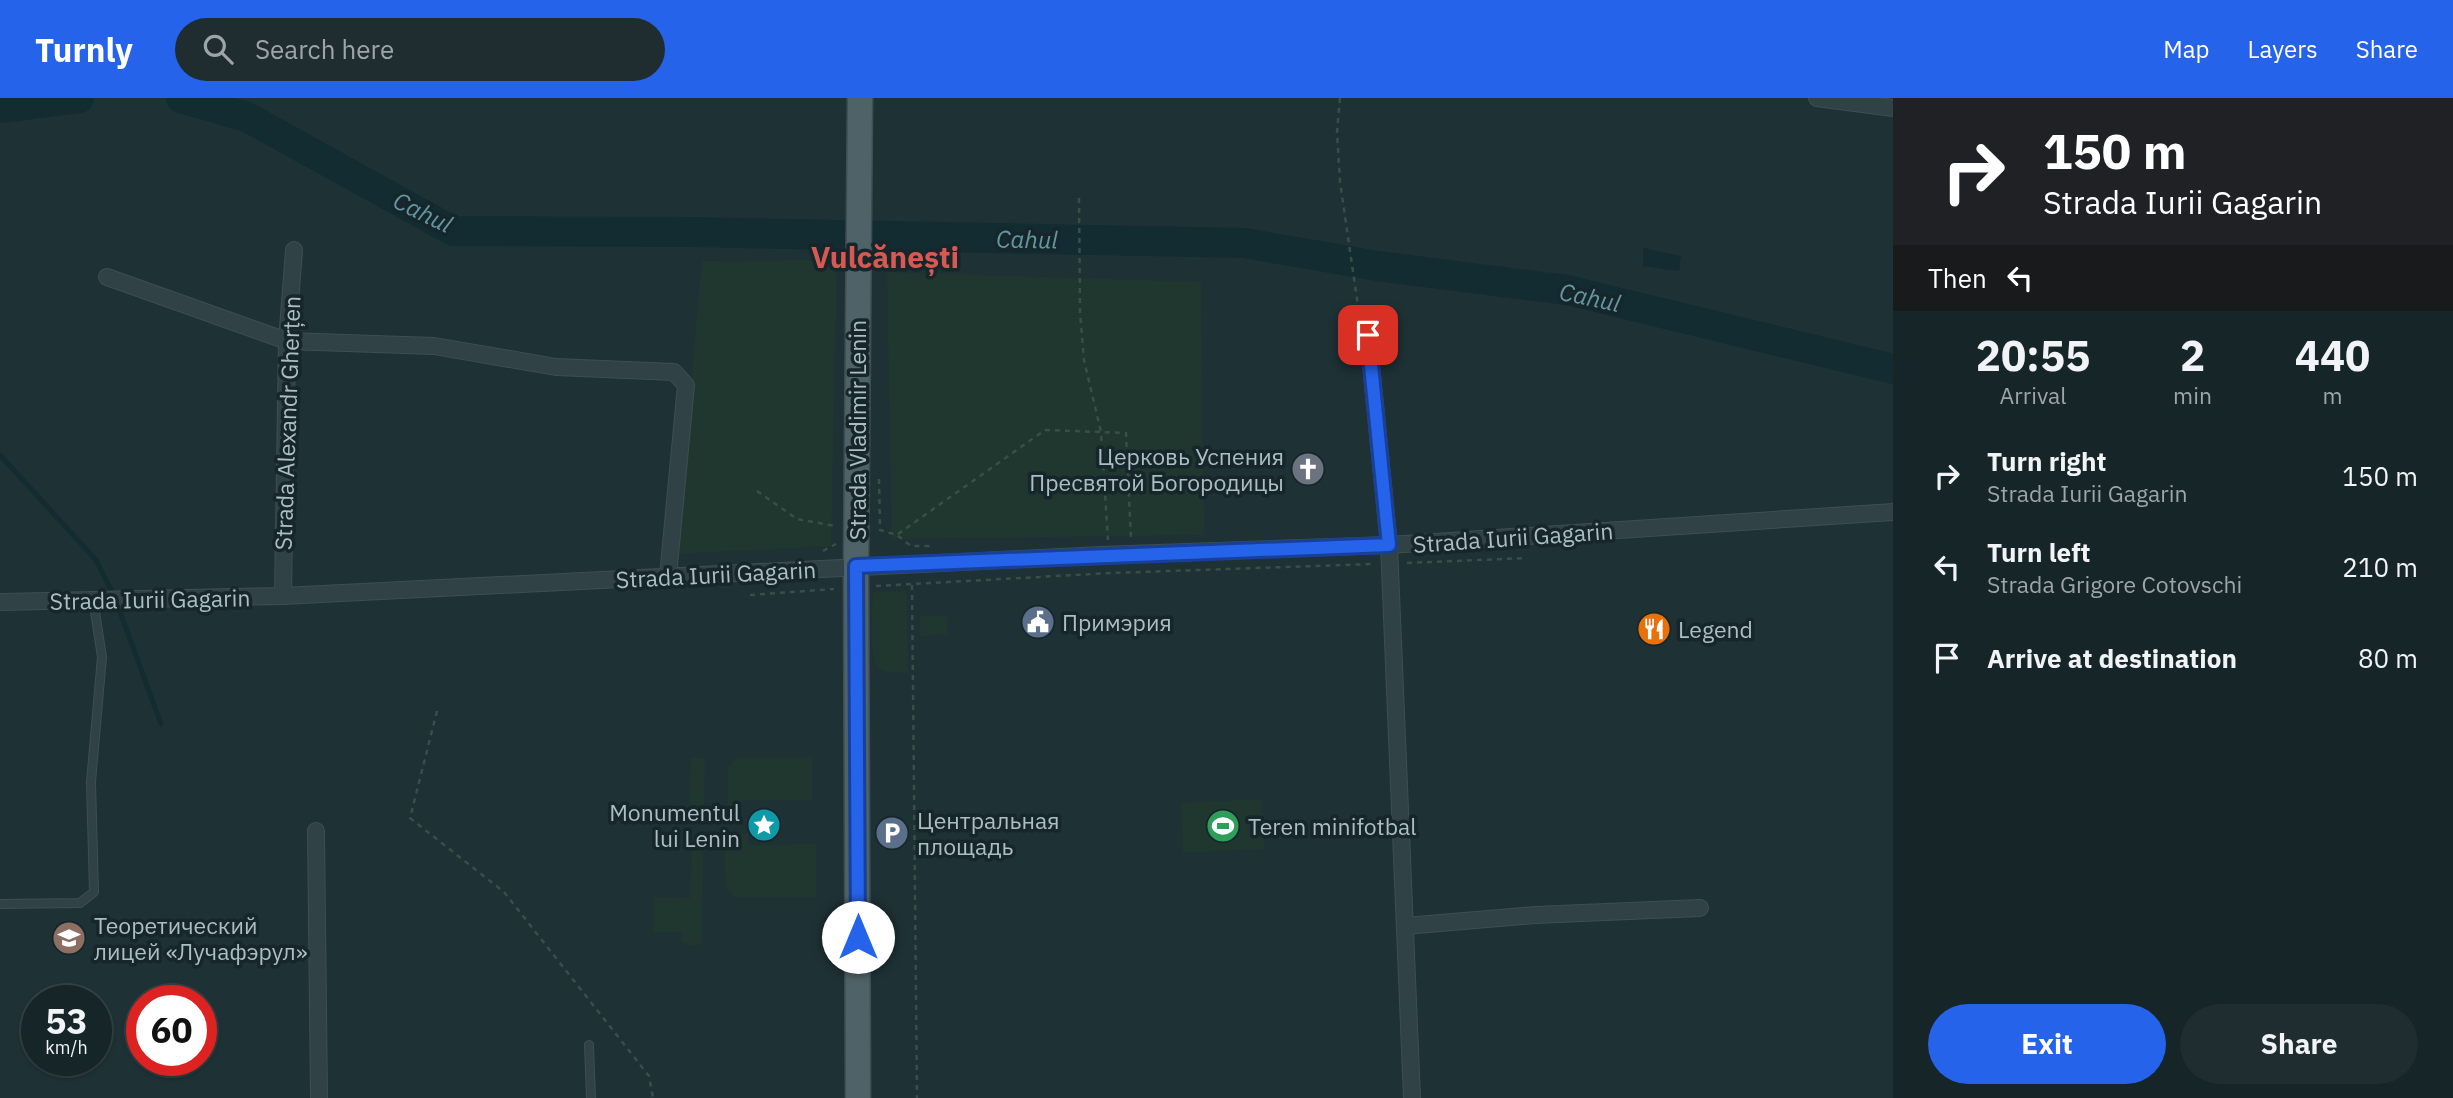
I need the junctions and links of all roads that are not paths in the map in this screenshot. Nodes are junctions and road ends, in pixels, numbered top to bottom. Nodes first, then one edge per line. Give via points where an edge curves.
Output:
1 (860, 98) edge
2 (1817, 98) edge
3 (1893, 108) edge
4 (294, 250) dead end
5 (107, 277) dead end
6 (1368, 335) road end
7 (287, 341) junction
8 (1893, 512) edge
9 (1389, 545) junction
10 (668, 576) junction
11 (856, 577) junction
12 (283, 596) junction
13 (93, 599) junction
14 (0, 602) edge
15 (316, 831) dead end
16 (0, 904) edge
17 (1700, 908) dead end
18 (1405, 926) junction
19 (589, 1045) dead end
20 (319, 1098) edge
21 (592, 1098) edge
22 (858, 1098) edge
23 (1412, 1098) edge

1 - 11 main road, Strada Vladimir Lenin via 858,297 868,529
2 - 3 street
4 - 7 street, Strada Alexandr Gherțen
5 - 7 street
6 - 9 street
7 - 10 street via 434,346 556,367 674,372 687,385
7 - 12 street, Strada Alexandr Gherțen
8 - 9 street, Strada Iurii Gagarin
9 - 11 street, Strada Iurii Gagarin via 911,564
9 - 18 street
10 - 11 street, Strada Iurii Gagarin
10 - 12 street, Strada Iurii Gagarin
11 - 22 main road, Strada Vladimir Lenin
12 - 13 street, Strada Iurii Gagarin
13 - 14 street, Strada Iurii Gagarin
13 - 16 lane via 102,657 91,782 94,892 80,903
15 - 20 street
17 - 18 street
18 - 23 street
19 - 21 lane

